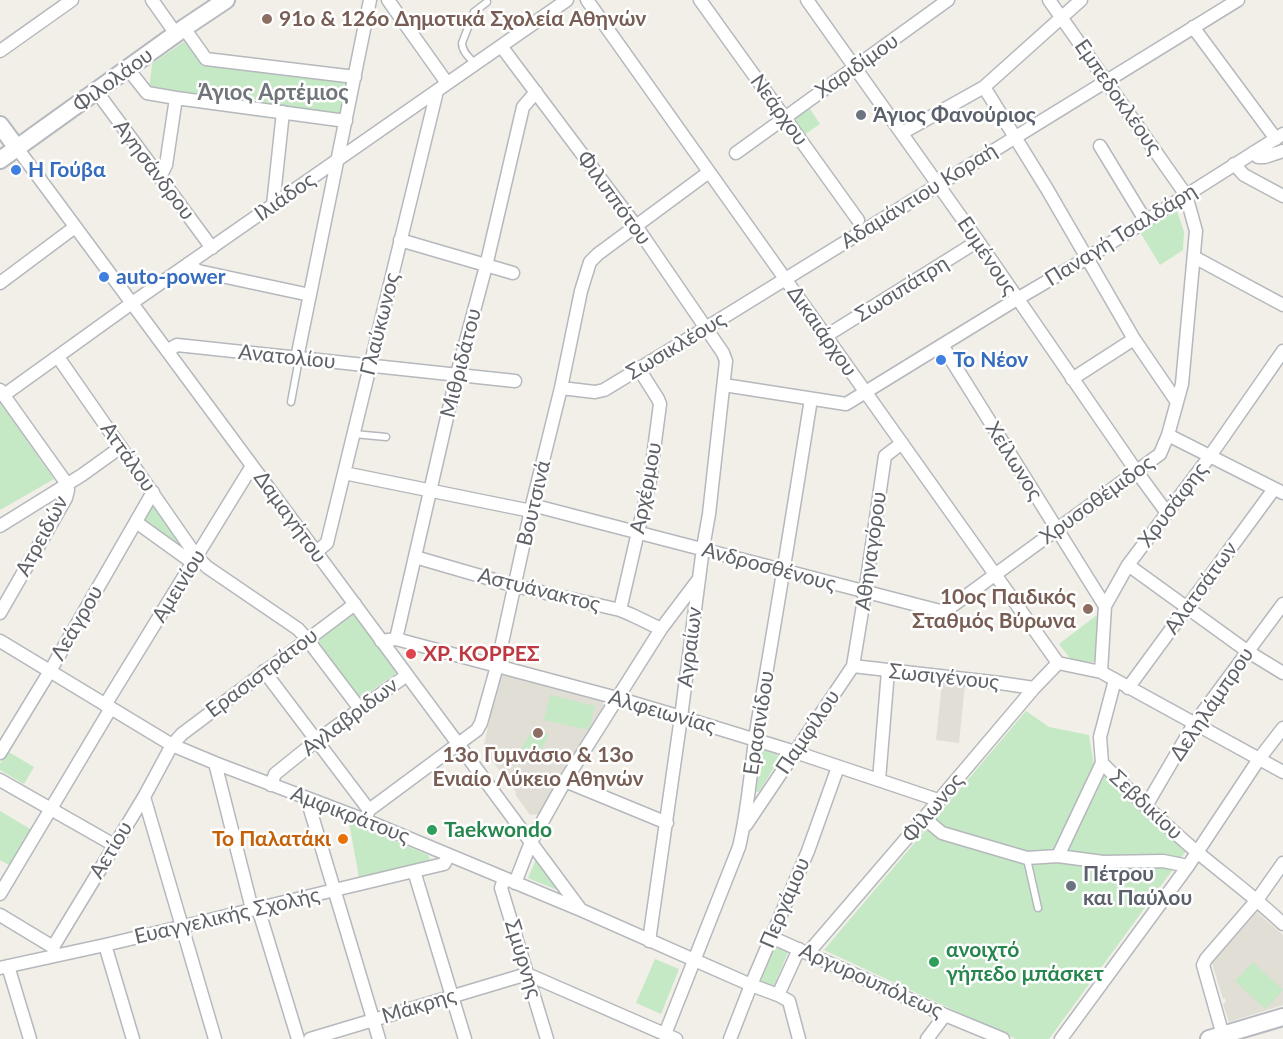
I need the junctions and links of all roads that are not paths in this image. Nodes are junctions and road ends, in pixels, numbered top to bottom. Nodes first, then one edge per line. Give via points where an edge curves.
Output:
1 (72, 0) edge
2 (152, 0) edge
3 (226, 0) edge
4 (370, 0) edge
5 (389, 0) edge
6 (567, 0) edge
7 (587, 0) edge
8 (700, 0) edge
9 (807, 0) edge
10 (948, 0) edge
11 (1049, 0) edge
12 (1081, 0) edge
13 (1238, 0) edge
14 (487, 2) dead end
15 (1062, 18) junction
16 (1193, 27) junction
17 (180, 31) junction
18 (501, 46) junction
19 (0, 51) edge
20 (475, 64) junction
21 (855, 66) junction
22 (128, 69) junction
23 (355, 77) junction
24 (1106, 81) junction
25 (442, 87) junction
26 (984, 87) junction
27 (97, 92) junction
28 (536, 92) junction
29 (176, 98) junction
30 (284, 112) junction
31 (784, 118) junction
32 (346, 121) junction
33 (0, 125) edge
34 (902, 133) junction
35 (1015, 137) junction
36 (1280, 137) edge
37 (1100, 146) dead end
38 (17, 148) junction
39 (1283, 151) edge
40 (1254, 152) junction
41 (736, 153) dead end
42 (338, 159) junction
43 (0, 160) edge
44 (1234, 164) junction
45 (709, 172) junction
46 (160, 177) junction
47 (938, 184) junction
48 (1186, 195) junction
49 (1283, 196) edge
50 (273, 205) junction
51 (858, 220) dead end
52 (1145, 220) junction
53 (636, 226) junction
54 (75, 227) junction
55 (400, 240) junction
56 (978, 242) junction
57 (212, 248) junction
58 (1194, 257) junction
59 (1087, 258) junction
60 (188, 264) junction
61 (486, 266) junction
62 (513, 273) dead end
63 (785, 279) junction
64 (0, 283) edge
65 (310, 295) junction
66 (1017, 299) junction
67 (132, 303) junction
68 (1283, 305) edge
69 (706, 328) junction
70 (826, 336) junction
71 (1134, 339) junction
72 (942, 345) junction
73 (167, 351) junction
74 (1283, 351) edge
75 (723, 353) joint
76 (58, 357) junction
77 (298, 358) junction
78 (369, 366) junction
79 (639, 369) junction
80 (458, 374) junction
81 (1072, 379) junction
82 (515, 381) dead end
83 (724, 385) junction
84 (561, 388) junction
85 (866, 392) junction
86 (2, 393) edge
87 (811, 399) junction
88 (291, 402) dead end
89 (1177, 402) junction
90 (353, 434) junction
91 (1168, 435) junction
92 (386, 437) dead end
93 (902, 443) junction
94 (121, 447) junction
95 (1210, 456) junction
96 (252, 466) junction
97 (1137, 472) junction
98 (344, 473) junction
99 (67, 484) junction
100 (1280, 489) edge
101 (430, 490) junction
102 (153, 492) junction
103 (532, 508) junction
104 (1167, 513) junction
105 (136, 522) junction
106 (0, 526) edge
107 (1057, 530) junction
108 (638, 532) junction
109 (703, 548) junction
110 (316, 552) junction
111 (415, 557) junction
112 (195, 560) junction
113 (1128, 565) junction
114 (784, 570) junction
115 (995, 574) junction
116 (699, 578) junction
117 (515, 586) junction
118 (865, 592) junction
119 (355, 604) junction
120 (1283, 604) edge
121 (1105, 606) junction
122 (1185, 608) junction
123 (620, 610) junction
124 (0, 613) edge
125 (661, 629) junction
126 (307, 639) junction
127 (396, 639) junction
128 (0, 641) edge
129 (381, 641) junction
130 (1247, 651) junction
131 (1058, 663) junction
132 (497, 666) junction
133 (853, 666) junction
134 (50, 670) junction
135 (888, 671) junction
136 (264, 672) junction
137 (1101, 672) junction
138 (1283, 673) edge
139 (407, 675) junction
140 (1115, 681) junction
141 (1034, 688) junction
142 (1128, 688) junction
143 (617, 698) junction
144 (108, 706) junction
145 (360, 709) junction
146 (681, 717) junction
147 (1194, 724) junction
148 (1283, 728) edge
149 (755, 740) junction
150 (316, 741) junction
151 (457, 743) junction
152 (172, 744) junction
153 (795, 752) junction
154 (0, 753) edge
155 (1259, 759) junction
156 (215, 763) junction
157 (1102, 763) junction
158 (838, 767) junction
159 (1283, 772) edge
160 (0, 780) edge
161 (879, 780) junction
162 (565, 781) junction
163 (271, 785) junction
164 (144, 797) junction
165 (307, 799) junction
166 (938, 800) junction
167 (1146, 806) junction
168 (50, 809) junction
169 (367, 815) junction
170 (924, 819) junction
171 (667, 823) junction
172 (744, 828) junction
173 (531, 842) junction
174 (114, 845) junction
175 (1197, 852) junction
176 (449, 855) junction
177 (1058, 856) junction
178 (1026, 858) junction
179 (1283, 863) edge
180 (1188, 866) junction
181 (414, 871) junction
182 (509, 881) junction
183 (334, 891) junction
184 (0, 894) edge
185 (1257, 900) junction
186 (1038, 908) dead end
187 (255, 909) junction
188 (581, 910) junction
189 (0, 915) edge
190 (1283, 924) edge
191 (181, 927) junction
192 (771, 937) junction
193 (650, 940) junction
194 (105, 945) junction
195 (54, 951) junction
196 (803, 951) junction
197 (694, 960) junction
198 (4, 967) edge
199 (527, 974) junction
200 (751, 985) junction
201 (778, 995) junction
202 (453, 996) junction
203 (945, 1015) junction
204 (1283, 1017) edge
205 (374, 1020) junction
206 (670, 1037) edge
207 (1219, 1038) edge
208 (30, 1039) edge
209 (133, 1039) edge
210 (215, 1039) edge
211 (298, 1039) edge
212 (310, 1039) edge
213 (379, 1039) edge
214 (465, 1039) edge
215 (547, 1039) edge
216 (730, 1039) edge
217 (799, 1039) edge
218 (927, 1039) edge
219 (1003, 1039) edge
220 (1061, 1039) edge

1 - 19 street
2 - 17 street
3 - 17 main road, Φιλολάου
4 - 23 street
5 - 25 street
6 - 18 street, Ιλιάδος
7 - 45 street, Δικαιάρχου
8 - 31 street, Νεάρχου
9 - 21 street, Ευμένους
10 - 21 street, Χαριδίμου
11 - 15 street, Εμπεδοκλέους
12 - 15 street
13 - 16 street, Αδαμάντιου Κοραή
14 - 20 lane via 474,12 462,43
15 - 24 street, Εμπεδοκλέους
15 - 26 street
16 - 24 street, Αδαμάντιου Κοραή
16 - 36 street
17 - 22 main road, Φιλολάου
17 - 23 street via 206,59
18 - 20 street, Ιλιάδος
18 - 28 street, Φιλιππότου
20 - 25 street, Ιλιάδος
21 - 31 street, Χαριδίμου
21 - 34 street, Ευμένους
22 - 27 main road, Φιλολάου
22 - 29 street via 147,93
23 - 32 street
24 - 35 street, Αδαμάντιου Κοραή
24 - 48 street, Εμπεδοκλέους
25 - 42 street, Ιλιάδος
25 - 55 street, Γλαύκωνος
26 - 34 street
26 - 35 street
27 - 38 main road, Φιλολάου
27 - 46 street, Αγησάνδρου
28 - 53 street, Φιλιππότου
28 - 61 street, Μιθριδάτου via 524,107
29 - 30 street
29 - 46 street via 166,165
30 - 32 street
30 - 50 street
31 - 41 street, Χαριδίμου
31 - 51 street, Νεάρχου
32 - 42 street
33 - 38 main road, Δαμαγήτου
34 - 47 street, Ευμένους
35 - 47 street, Αδαμάντιου Κοραή
35 - 59 street
36 - 40 street, Παναγή Τσαλδάρη
37 - 52 street
38 - 43 main road, Φιλολάου
38 - 54 street, Δαμαγήτου
39 - 40 street via 1266,157 1258,157
40 - 44 street, Παναγή Τσαλδάρη
42 - 50 street, Ιλιάδος
42 - 65 street
44 - 48 street, Παναγή Τσαλδάρη
44 - 49 street via 1244,175
45 - 53 street
45 - 63 street, Δικαιάρχου
46 - 57 street, Αγησάνδρου
47 - 56 street, Ευμένους
47 - 63 street, Αδαμάντιου Κοραή
48 - 52 street, Παναγή Τσαλδάρη
48 - 58 street, Χρυσοθέμιδος via 1196,231
50 - 57 street, Ιλιάδος
52 - 59 street, Παναγή Τσαλδάρη
53 - 69 street, Φιλιππότου
53 - 84 street, Βουτσινά via 590,262
54 - 64 street
54 - 67 street, Δαμαγήτου
55 - 61 street
55 - 78 street, Γλαύκωνος
56 - 66 street, Ευμένους
56 - 70 street, Σωσιπάτρη
57 - 60 street, Ιλιάδος
58 - 68 street
58 - 89 street, Χρυσοθέμιδος via 1185,362
59 - 66 street, Παναγή Τσαλδάρη
59 - 71 street
60 - 65 street via 198,271
60 - 67 street, Ιλιάδος
61 - 62 street
61 - 80 street, Μιθριδάτου
63 - 69 street, Σωσικλέους
63 - 70 street, Δικαιάρχου
65 - 77 street
66 - 72 street, Παναγή Τσαλδάρη
66 - 81 street, Ευμένους
67 - 73 street, Δαμαγήτου
67 - 76 street, Ιλιάδος
69 - 75 street, Φιλιππότου
69 - 79 street, Σωσικλέους
70 - 85 street, Δικαιάρχου
71 - 81 street
71 - 89 street
72 - 85 street, Παναγή Τσαλδάρη
72 - 107 street, Χείλωνος
73 - 77 street, Ανατολίου via 177,345
73 - 96 street, Δαμαγήτου
74 - 95 street, Χρυσάφης
75 - 83 street, Αγραίων
76 - 86 street, Ιλιάδος
76 - 94 street, Αττάλου
77 - 78 street, Ανατολίου
77 - 88 lane
78 - 80 street, Ανατολίου
78 - 90 street, Γλαύκωνος
79 - 84 street, Σωσικλέους via 604,390
79 - 108 street, Αρχέρμου via 660,404 650,480
80 - 82 street, Ανατολίου
80 - 101 street, Μιθριδάτου
81 - 97 street, Ευμένους
83 - 87 street, Παναγή Τσαλδάρη
83 - 109 street, Αγραίων
84 - 103 street, Βουτσινά
85 - 87 street, Παναγή Τσαλδάρη via 846,404
85 - 93 street, Δικαιάρχου
86 - 99 street
87 - 114 street, Ερασινίδου
89 - 91 street, Χρυσοθέμιδος
90 - 92 lane
90 - 98 street, Γλαύκωνος
91 - 95 street
91 - 97 street, Χρυσοθέμιδος via 1160,454
93 - 115 street, Δικαιάρχου
93 - 118 street, Αθηναγόρου via 885,456
94 - 99 street, Ατρειδών
94 - 102 street, Αττάλου
95 - 100 street
95 - 104 street, Χρυσάφης
96 - 110 street, Δαμαγήτου
96 - 112 street, Αμεινίου
97 - 104 street, Ευμένους
97 - 107 street, Χρυσοθέμιδος
98 - 101 street, Ανδροσθένους
98 - 110 street, Γλαύκωνος via 327,543
99 - 106 street
99 - 124 street, Ατρειδών via 66,498
100 - 122 street, Αλατσάτων
101 - 103 street, Ανδροσθένους
101 - 111 street, Μιθριδάτου
102 - 105 street, Λεάγρου
102 - 112 street, Αττάλου
103 - 108 street, Ανδροσθένους
103 - 117 street, Βουτσινά
104 - 113 street, Χρυσάφης
105 - 112 street
105 - 134 street, Λεάγρου
107 - 115 street, Χρυσοθέμιδος
107 - 121 street, Χείλωνος
108 - 109 street, Ανδροσθένους
108 - 123 street, Αρχέρμου
109 - 114 street, Ανδροσθένους
109 - 116 street, Αγραίων
110 - 119 street, Δαμαγήτου
111 - 117 street, Αστυάνακτος
111 - 127 street, Μιθριδάτου
112 - 126 street
112 - 144 street, Αμεινίου
113 - 121 street, Χρυσάφης
113 - 122 street
114 - 118 street, Ανδροσθένους
114 - 149 street, Ερασινίδου
115 - 118 street, Ανδροσθένους via 944,612
115 - 131 street, Δικαιάρχου
116 - 125 street
116 - 146 street, Αγραίων
117 - 123 street, Αστυάνακτος
117 - 132 street, Βουτσινά
118 - 133 street, Αθηναγόρου
119 - 126 street, Ερασιστράτου
119 - 129 street, Δαμαγήτου
120 - 130 street, Δεληλάμπρου
121 - 137 street, Χρυσάφης
122 - 130 street
122 - 142 street, Αλατσάτων
123 - 125 street, Αστυάνακτος
125 - 143 street
126 - 136 street, Ερασιστράτου
126 - 145 street
127 - 129 street, Αλφειωνίας
127 - 132 street, Αλφειωνίας
128 - 134 street, Αμφικράτους
129 - 139 street, Δαμαγήτου
130 - 138 street
130 - 147 street, Δεληλάμπρου
131 - 137 street
131 - 141 street, Φίλωνος
132 - 143 street, Αλφειωνίας
132 - 151 street, Βουτσινά via 481,723
133 - 135 street, Σωσιγένους
133 - 153 street, Παμφίλου
134 - 144 street, Αμφικράτους
134 - 154 street, Λεάγρου
135 - 141 street, Σωσιγένους
135 - 161 street
136 - 150 street
136 - 152 street, Ερασιστράτου
137 - 140 street
139 - 145 street, Αγλαβριδων
139 - 151 street, Δαμαγήτου
140 - 142 street
140 - 157 street, Σεβδικίου via 1100,737
141 - 166 street, Φίλωνος
142 - 147 street
143 - 146 street, Αλφειωνίας
143 - 162 street
144 - 152 street, Αμφικράτους
144 - 168 street, Αμεινίου
145 - 150 street, Αγλαβριδων
146 - 149 street, Αλφειωνίας
146 - 171 street, Αγραίων
147 - 155 street
147 - 167 street, Δεληλάμπρου
148 - 155 street
149 - 153 street, Αλφειωνίας
149 - 172 street, Ερασινίδου
150 - 163 street, Αγλαβριδων via 275,774
150 - 169 street
151 - 169 street, Βουτσινά
151 - 173 street, Δαμαγήτου
152 - 156 street, Αμφικράτους
152 - 164 street, Αετίου
153 - 158 street, Αλφειωνίας
153 - 172 street, Παμφίλου
155 - 159 street
155 - 175 street
156 - 163 street, Αμφικράτους
156 - 187 street
157 - 167 street, Σεβδικίου
157 - 177 street
158 - 161 street, Αλφειωνίας
158 - 192 street, Περγάμου
160 - 168 street
161 - 166 street, Αλφειωνίας
162 - 171 street
162 - 173 street
163 - 165 street, Αμφικράτους
164 - 174 street, Αετίου
164 - 191 street
165 - 169 street, Αμφικράτους
165 - 183 street
166 - 170 street, Φίλωνος
167 - 175 street, Σεβδικίου
168 - 174 street
168 - 184 street, Αμεινίου
169 - 176 street, Αμφικράτους
170 - 178 street via 942,833
170 - 196 street, Φίλωνος
171 - 193 street, Αγραίων
172 - 197 street, Ερασινίδου
173 - 182 street
173 - 188 street, Δαμαγήτου
174 - 195 street, Αετίου
175 - 180 street
175 - 185 street, Σεβδικίου
176 - 181 street, Ευαγγελικής Σχολής via 444,864
176 - 182 street, Αμφικράτους
177 - 178 street
177 - 180 street via 1102,862 1163,861
178 - 186 lane
179 - 185 street
180 - 220 street
181 - 183 street, Ευαγγελικής Σχολής
181 - 202 street
182 - 188 street, Αμφικράτους
182 - 199 street, Σμύρνης via 501,888
183 - 187 street, Ευαγγελικής Σχολής
183 - 205 street
185 - 190 street, Σεβδικίου
185 - 207 street via 1203,965
187 - 191 street, Ευαγγελικής Σχολής
187 - 211 street
188 - 193 street, Αμφικράτους
189 - 195 street
191 - 194 street, Ευαγγελικής Σχολής
191 - 210 street
192 - 196 street, Αργυρουπόλεως
192 - 200 street, Περγάμου
193 - 197 street, Αμφικράτους
194 - 195 street, Ευαγγελικής Σχολής
194 - 209 street
195 - 198 street, Ευαγγελικής Σχολής
196 - 201 street, Φίλωνος
196 - 203 street, Αργυρουπόλεως
197 - 200 street, Αμφικράτους
197 - 206 street, Ερασινίδου
198 - 208 street
199 - 202 street, Μάκρης
199 - 206 street
199 - 215 street, Σμύρνης
200 - 201 street, Αμφικράτους
200 - 216 street, Περγάμου
201 - 217 street via 789,1001
202 - 205 street, Μάκρης
202 - 214 street
203 - 218 street
203 - 219 street, Αργυρουπόλεως
204 - 207 main road
205 - 212 street, Μάκρης
205 - 213 street

